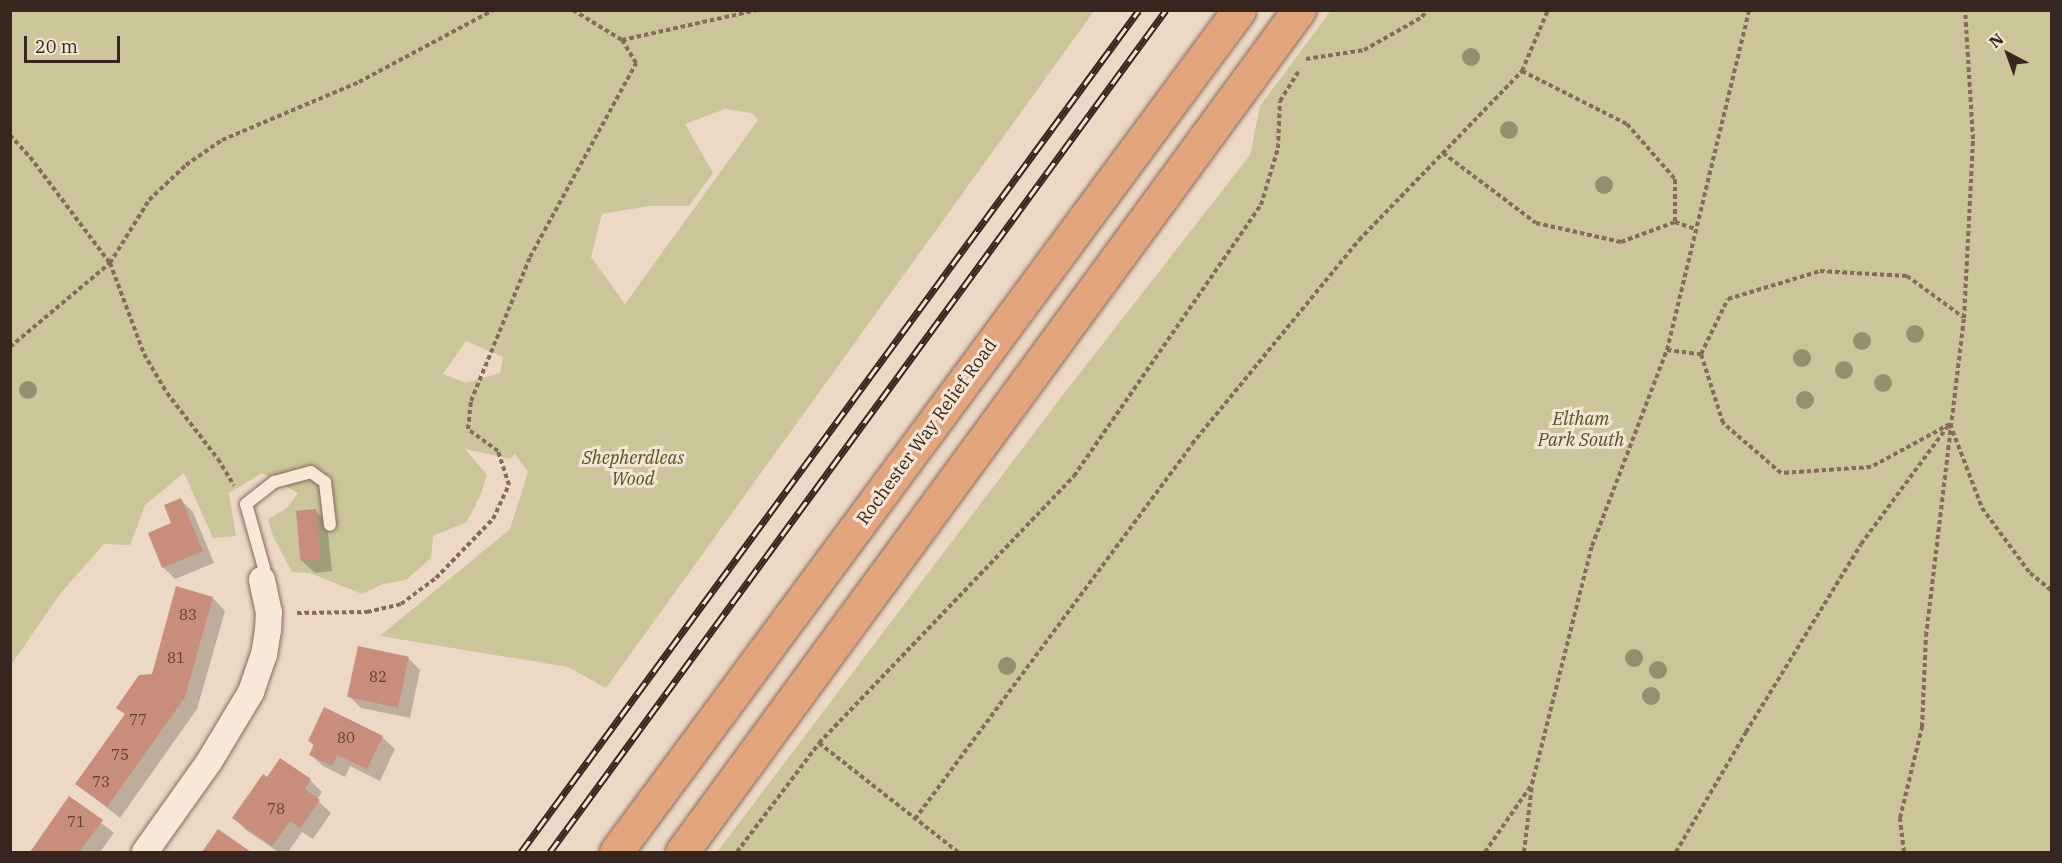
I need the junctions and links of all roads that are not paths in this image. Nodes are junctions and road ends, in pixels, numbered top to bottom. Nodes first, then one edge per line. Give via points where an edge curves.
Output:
1 (1239, 10) edge
2 (1299, 10) edge
3 (330, 525) dead end
4 (262, 580) joint
5 (145, 852) edge
6 (616, 852) edge
7 (682, 852) edge

1 - 6 highway, Rochester Way Relief Road
2 - 7 highway
3 - 4 lane via 325,482 311,472 274,482 246,504 264,568
4 - 5 street via 269,613 264,655 251,692 209,762

